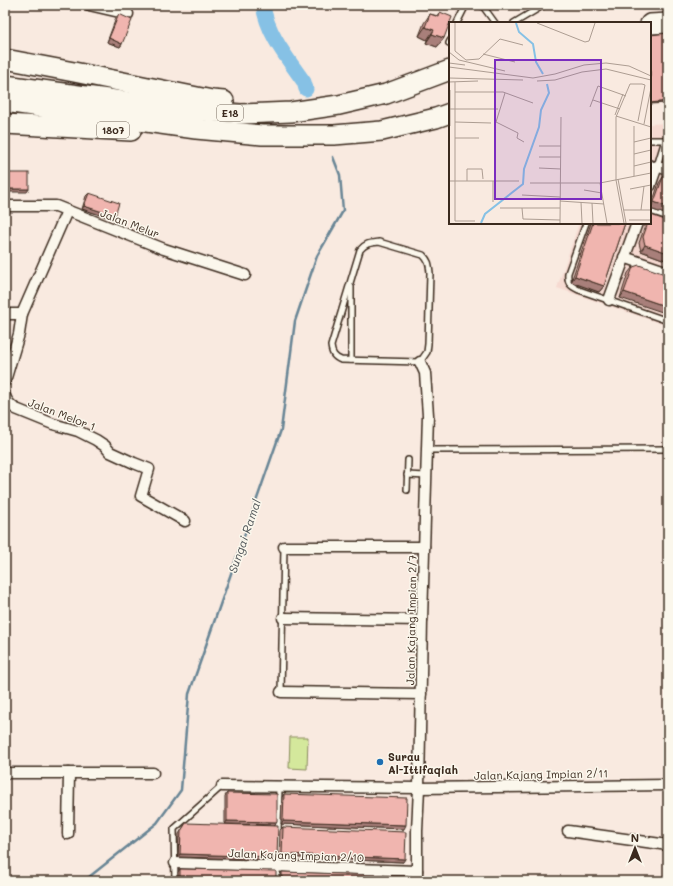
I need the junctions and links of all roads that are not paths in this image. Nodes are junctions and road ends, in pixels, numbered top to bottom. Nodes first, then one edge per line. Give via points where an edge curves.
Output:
1 (89, 5) edge
2 (466, 5) edge
3 (482, 5) edge
4 (544, 5) edge
5 (128, 14) dead end
6 (458, 22) edge
7 (494, 22) edge
8 (516, 22) edge
9 (668, 23) edge
10 (651, 24) edge
11 (5, 59) edge
12 (446, 71) edge
13 (5, 85) edge
14 (386, 94) junction
15 (5, 102) edge
16 (449, 113) edge
17 (5, 124) edge
18 (183, 127) junction
19 (651, 140) edge
20 (667, 140) edge
21 (654, 164) edge
22 (668, 170) edge
23 (651, 180) edge
24 (5, 206) edge
25 (651, 210) edge
26 (67, 211) junction
27 (668, 217) edge
28 (586, 224) edge
29 (637, 224) edge
30 (624, 256) junction
31 (668, 272) edge
32 (245, 275) dead end
33 (350, 282) junction
34 (609, 300) junction
35 (5, 314) edge
36 (22, 314) junction
37 (668, 320) edge
38 (351, 360) junction
39 (420, 362) junction
40 (5, 381) edge
41 (5, 396) edge
42 (668, 449) edge
43 (427, 450) junction
44 (408, 460) dead end
45 (407, 475) junction
46 (426, 476) junction
47 (407, 490) dead end
48 (185, 521) dead end
49 (284, 547) joint
50 (424, 547) junction
51 (283, 618) junction
52 (422, 620) junction
53 (281, 692) joint
54 (421, 694) junction
55 (5, 773) edge
56 (69, 773) junction
57 (153, 773) dead end
58 (668, 785) edge
59 (222, 786) joint
60 (279, 787) junction
61 (419, 788) junction
62 (568, 831) dead end
63 (68, 834) dead end
64 (668, 845) edge
65 (175, 863) junction
66 (278, 866) junction
67 (417, 870) junction
68 (175, 881) edge
69 (277, 881) edge
70 (417, 881) edge

1 - 5 street
2 - 6 lane
3 - 7 lane
4 - 8 lane
9 - 10 highway
11 - 14 highway via 212,100 284,103
12 - 14 highway, E18
13 - 14 highway, E18 via 188,110 241,114 291,112 339,105
15 - 18 highway, E18
16 - 18 highway, E18 via 382,130 334,135 262,135
17 - 18 highway, 1807 via 158,132
19 - 20 lane
20 - 21 lane
21 - 22 street
21 - 23 street
24 - 26 street, Jalan Melur via 56,206
25 - 27 lane
26 - 32 street, Jalan Melur via 164,249
26 - 36 street
28 - 34 lane via 568,273 569,284 573,288
29 - 30 street
30 - 31 street
30 - 34 street
33 - 38 lane
33 - 38 lane via 331,346 333,356
33 - 39 lane via 360,250 370,243 379,242 422,255 427,259 430,265 428,344 427,352
34 - 37 lane
35 - 36 street
36 - 40 street via 19,334
38 - 39 lane
39 - 43 street, Jalan Kajang Impian 2/7 via 425,373
41 - 48 street, Jalan Melor 1 via 8,403 16,409 78,431 96,440 110,452 149,469 141,496
42 - 43 lane
43 - 46 street, Jalan Kajang Impian 2/7
44 - 45 lane
45 - 46 lane
45 - 47 lane
46 - 50 street, Jalan Kajang Impian 2/7
49 - 50 street
49 - 51 lane
50 - 52 street, Jalan Kajang Impian 2/7
51 - 52 street
51 - 53 lane
52 - 54 street, Jalan Kajang Impian 2/7
53 - 54 street
54 - 61 street, Jalan Kajang Impian 2/7
55 - 56 street
56 - 57 street
56 - 63 street
58 - 61 street, Jalan Kajang Impian 2/11
59 - 60 street, Jalan Kajang Impian 2/11
59 - 65 lane via 174,829
60 - 61 street, Jalan Kajang Impian 2/11
60 - 66 lane
61 - 67 street, Jalan Kajang Impian 2/7
62 - 64 street
65 - 66 street, Jalan Kajang Impian 2/10
65 - 68 lane
66 - 67 street, Jalan Kajang Impian 2/10
66 - 69 lane
67 - 70 street, Jalan Kajang Impian 2/7

